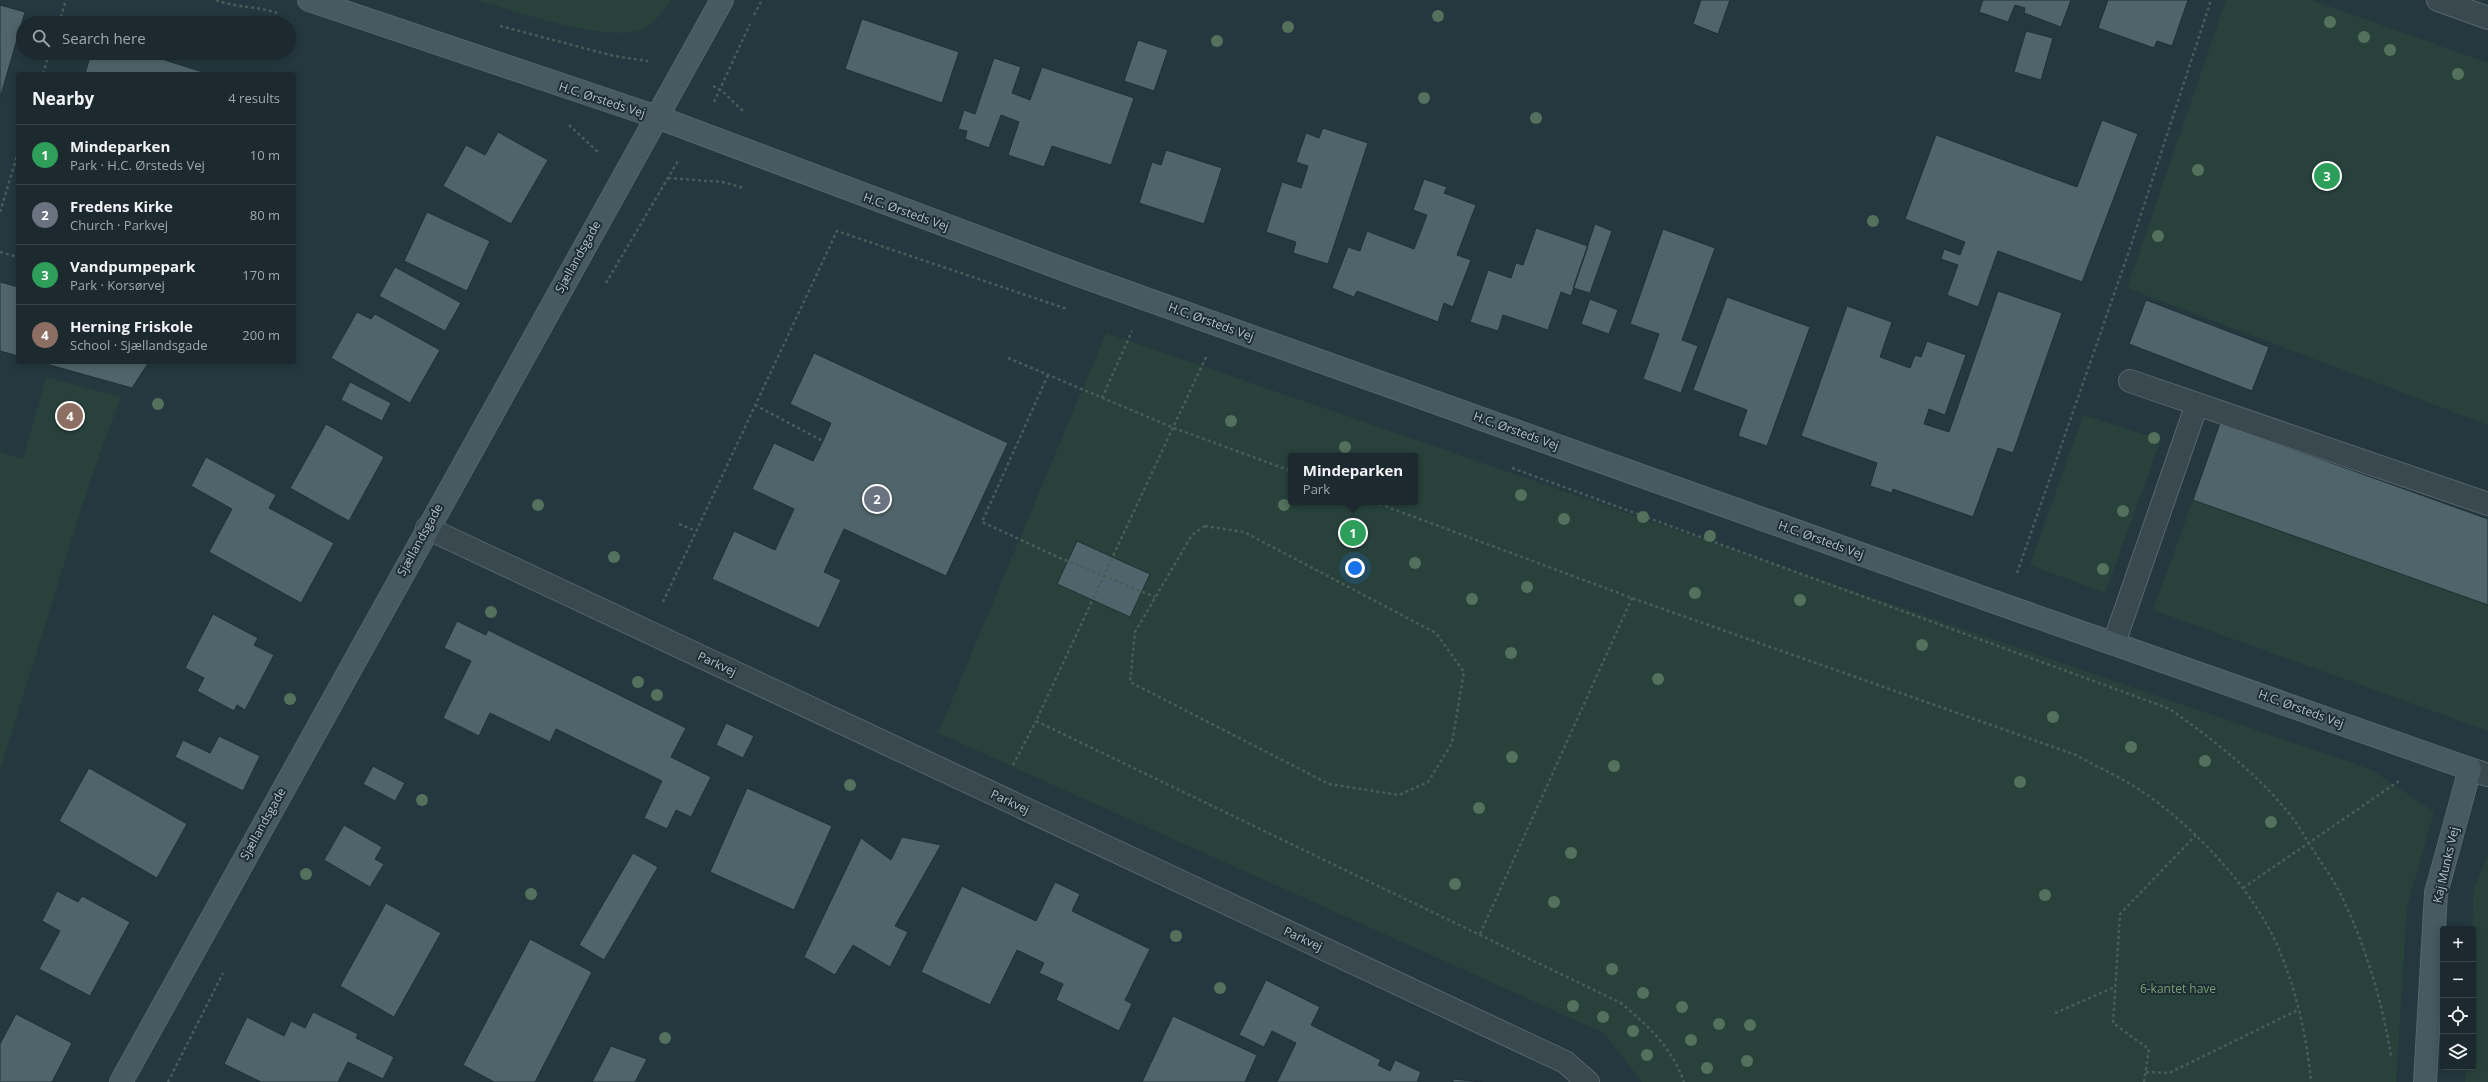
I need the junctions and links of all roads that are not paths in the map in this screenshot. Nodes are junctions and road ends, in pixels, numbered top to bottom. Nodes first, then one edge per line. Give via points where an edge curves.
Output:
1 (309, 0) edge
2 (722, 0) edge
3 (2438, 0) edge
4 (2488, 18) edge
5 (657, 117) junction
6 (2130, 381) dead end
7 (2197, 404) junction
8 (2488, 504) edge
9 (427, 528) junction
10 (2114, 643) junction
11 (2479, 772) edge
12 (121, 1082) edge
13 (1588, 1082) edge
14 (2425, 1082) edge

1 - 5 street, H.C. Ørsteds Vej
2 - 5 street, Sjællandsgade
3 - 4 street
5 - 9 street, Sjællandsgade
5 - 10 street, H.C. Ørsteds Vej via 1076,274
6 - 7 street
7 - 8 street
7 - 10 street
9 - 12 street, Sjællandsgade
9 - 13 street, Parkvej via 1565,1062
10 - 11 street, H.C. Ørsteds Vej
11 - 14 street, Kaj Munks Vej via 2436,893

